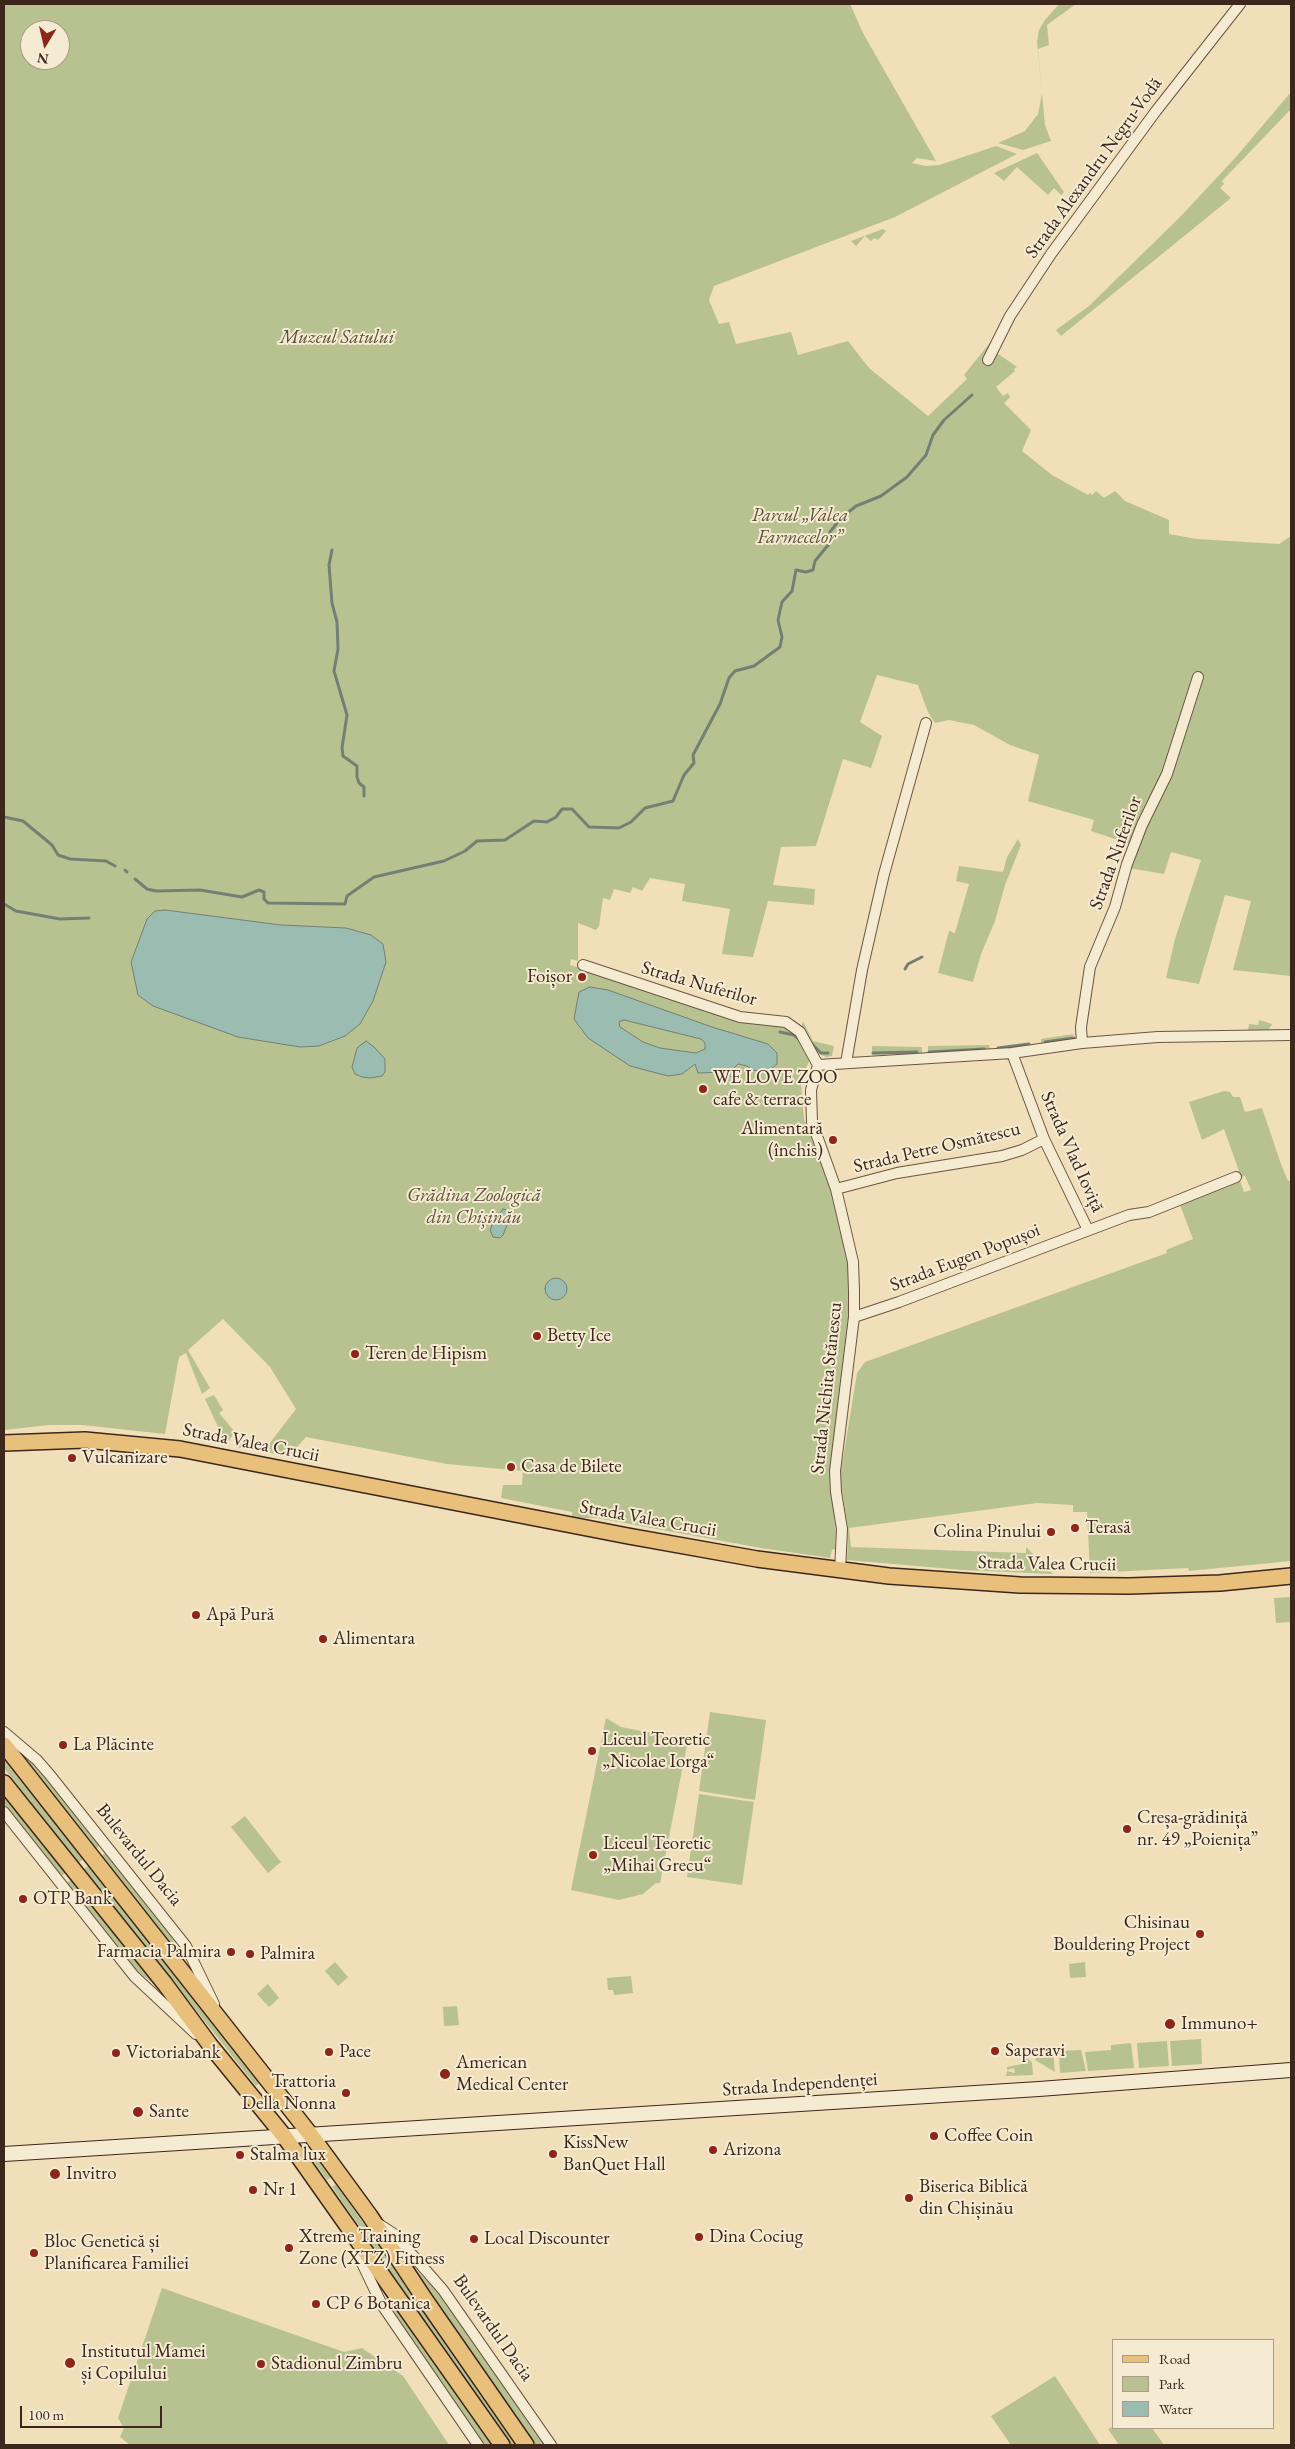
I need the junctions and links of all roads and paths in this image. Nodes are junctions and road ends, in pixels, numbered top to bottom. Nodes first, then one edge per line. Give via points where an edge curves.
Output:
1 (1240, 4) edge
2 (988, 360) dead end
3 (1198, 677) dead end
4 (926, 723) dead end
5 (583, 965) dead end
6 (1291, 1035) edge
7 (1082, 1043) junction
8 (1012, 1053) junction
9 (846, 1062) junction
10 (818, 1065) junction
11 (1044, 1138) junction
12 (1236, 1177) dead end
13 (836, 1189) junction
14 (1088, 1230) junction
15 (854, 1317) junction
16 (4, 1443) edge
17 (840, 1571) junction
18 (1291, 1576) edge
19 (4, 1732) edge
20 (4, 1745) edge
21 (4, 1783) edge
22 (4, 1812) edge
23 (221, 2018) junction
24 (210, 2045) junction
25 (1291, 2070) edge
26 (310, 2134) junction
27 (284, 2136) junction
28 (4, 2154) edge
29 (373, 2220) junction
30 (359, 2241) junction
31 (478, 2445) edge
32 (502, 2445) edge
33 (526, 2445) edge
34 (551, 2445) edge

1 - 2 street, Strada Alexandru Negru-Vodă via 1156,110 1051,254 1010,316
3 - 7 street, Strada Nuferilor via 1167,774 1142,825 1115,907 1090,967 1081,1027
4 - 9 street via 884,874 860,980
5 - 10 street, Strada Nuferilor via 740,1017 786,1022 800,1032
6 - 7 street via 1176,1036
7 - 8 street
8 - 9 street
8 - 11 street, Strada Vlad Ioviță
9 - 10 street
10 - 13 street, Strada Nichita Stănescu via 811,1090 812,1122
11 - 13 street, Strada Petre Osmătescu via 1002,1156 897,1173
11 - 14 street, Strada Vlad Ioviță
12 - 14 street, Strada Vlad Ioviță via 1149,1212 1129,1215
13 - 15 street, Strada Nichita Stănescu via 853,1262
14 - 15 street, Strada Eugen Popușoi
15 - 17 street, Strada Nichita Stănescu via 835,1471 842,1529
16 - 17 main road, Strada Valea Crucii via 85,1440 180,1449 628,1536
17 - 18 main road, Strada Valea Crucii via 1020,1585 1138,1586
19 - 23 street, Bulevardul Dacia via 37,1760 186,1946
20 - 23 main road, Bulevardul Dacia
21 - 24 main road
22 - 24 street via 134,1976
23 - 26 main road, Bulevardul Dacia
24 - 27 main road
25 - 26 main road, Strada Independenței
26 - 27 main road, Strada Independenței
26 - 29 main road, Bulevardul Dacia
27 - 28 main road, Strada Independenței
27 - 30 main road
29 - 33 main road, Bulevardul Dacia
29 - 34 street, Bulevardul Dacia via 394,2234 443,2290
30 - 31 street via 361,2260 382,2305
30 - 32 main road

